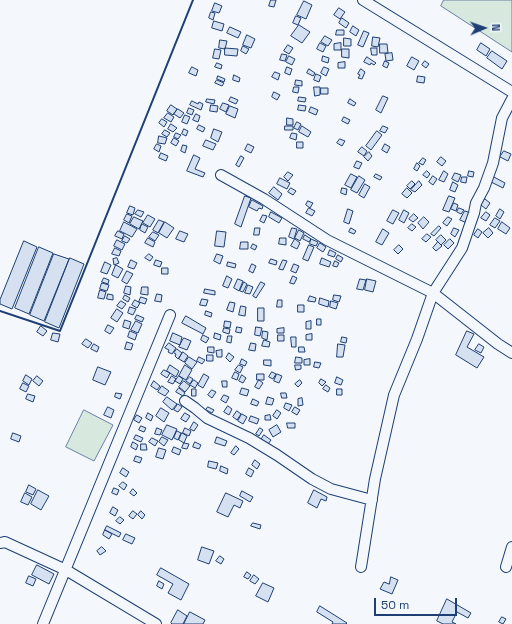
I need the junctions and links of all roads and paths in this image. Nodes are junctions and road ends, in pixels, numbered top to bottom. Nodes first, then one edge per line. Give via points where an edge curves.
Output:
1 (363, 0) edge
2 (512, 92) edge
3 (512, 99) edge
4 (221, 175) dead end
5 (433, 293) junction
6 (170, 315) dead end
7 (512, 353) edge
8 (185, 401) dead end
9 (372, 500) junction
10 (0, 544) edge
11 (512, 547) edge
12 (361, 567) dead end
13 (506, 567) dead end
14 (66, 570) junction
15 (43, 624) edge
16 (156, 624) edge

1 - 2 street
3 - 5 street via 502,118 493,164 476,203 462,248
4 - 5 street via 327,240
5 - 7 street
5 - 9 street via 394,395
6 - 14 street
8 - 9 street via 207,418 249,438 312,479 331,489
9 - 12 street
10 - 14 street via 5,542
11 - 13 street
14 - 15 street
14 - 16 street

